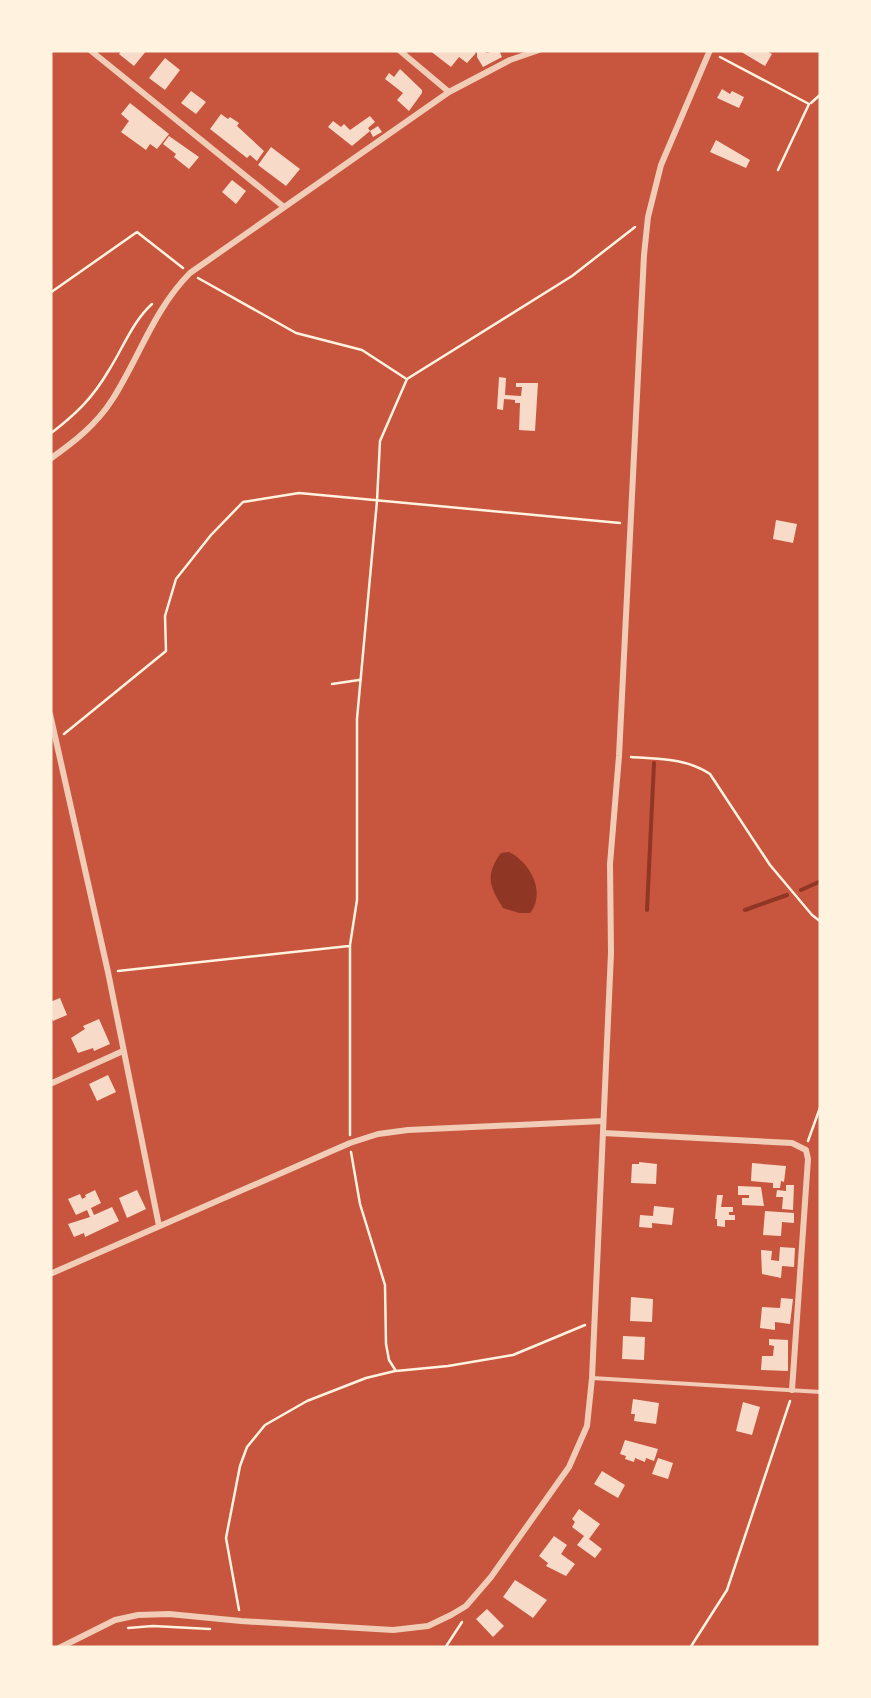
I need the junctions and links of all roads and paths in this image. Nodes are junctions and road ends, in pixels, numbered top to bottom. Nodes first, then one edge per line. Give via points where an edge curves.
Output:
1 (90, 50) edge
2 (399, 50) edge
3 (538, 50) edge
4 (710, 51) edge
5 (449, 92) junction
6 (821, 94) edge
7 (809, 104) junction
8 (778, 170) dead end
9 (284, 207) junction
10 (648, 218) junction
11 (190, 273) junction
12 (178, 285) junction
13 (50, 293) edge
14 (406, 379) junction
15 (50, 434) edge
16 (50, 459) edge
17 (378, 501) junction
18 (632, 524) junction
19 (361, 680) junction
20 (332, 684) dead end
21 (50, 714) edge
22 (56, 740) junction
23 (620, 756) junction
24 (821, 922) edge
25 (350, 946) junction
26 (108, 972) junction
27 (124, 1052) junction
28 (50, 1084) edge
29 (821, 1104) edge
30 (603, 1122) junction
31 (604, 1132) junction
32 (350, 1143) junction
33 (804, 1148) junction
34 (159, 1226) junction
35 (50, 1274) edge
36 (594, 1318) junction
37 (396, 1370) junction
38 (592, 1378) junction
39 (792, 1390) junction
40 (821, 1392) edge
41 (240, 1621) junction
42 (450, 1625) dead end
43 (211, 1629) dead end
44 (115, 1630) dead end
45 (58, 1648) edge
46 (445, 1648) edge
47 (690, 1648) edge

1 - 9 street
2 - 5 street
3 - 5 street
4 - 7 path
4 - 10 street via 661,165
5 - 9 street
6 - 7 path
7 - 8 path
9 - 11 street
10 - 14 path via 572,276
10 - 18 street
11 - 12 street
11 - 13 path via 137,232
11 - 14 path via 296,334 362,350
12 - 15 path via 140,314 86,405
12 - 16 street via 108,406
14 - 17 path via 380,441
17 - 18 path
17 - 19 path
17 - 22 path via 299,493 244,502 176,580 165,616 166,651
18 - 23 street
19 - 20 path
19 - 25 path via 357,900
21 - 22 street
22 - 26 street
23 - 24 path via 680,760 710,774 770,865
23 - 30 street
25 - 26 path
25 - 32 path
26 - 27 street
27 - 28 street
27 - 34 street
29 - 33 path
30 - 31 street
30 - 32 street via 408,1130
31 - 33 street
31 - 36 street
32 - 34 street
32 - 37 path via 385,1285 388,1360
33 - 39 street
34 - 35 street
36 - 37 path via 513,1355
36 - 38 street
37 - 41 path via 308,1401 265,1425 247,1446 226,1538
38 - 39 lane
38 - 41 street via 576,1454 466,1606 428,1626 393,1630
39 - 40 lane
39 - 47 path via 727,1590
41 - 45 street via 138,1615
42 - 46 path via 464,1619
43 - 44 path

